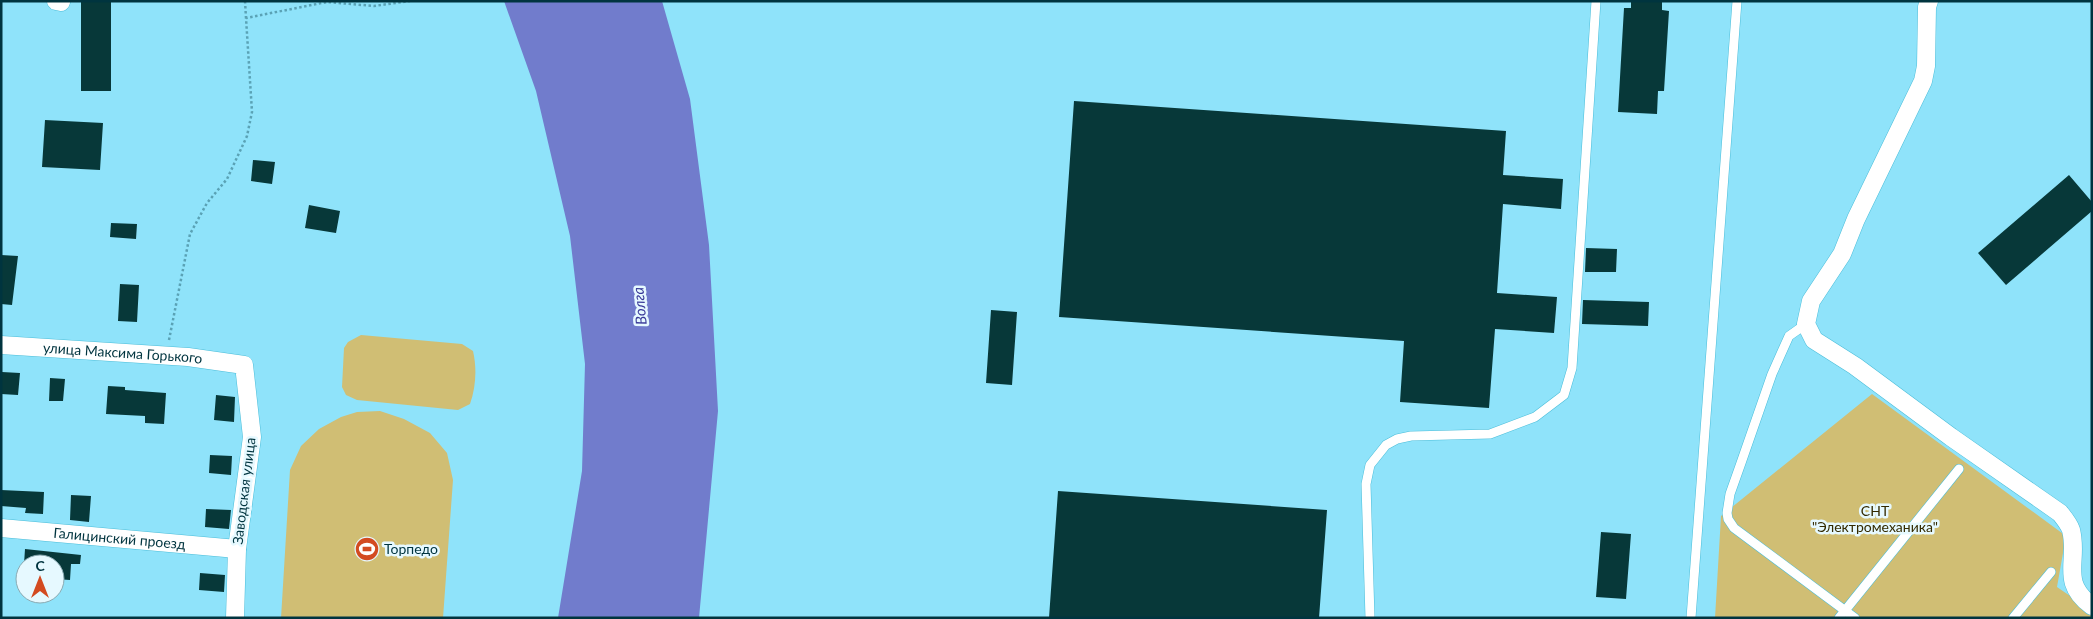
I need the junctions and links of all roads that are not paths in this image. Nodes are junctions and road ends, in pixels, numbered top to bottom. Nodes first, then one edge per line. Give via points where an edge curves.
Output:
1 (56, 1) edge
2 (1596, 1) edge
3 (1737, 1) edge
4 (1929, 1) edge
5 (61, 2) edge
6 (1806, 324) junction
7 (1, 346) edge
8 (244, 365) joint
9 (1959, 468) dead end
10 (1, 528) edge
11 (237, 549) junction
12 (2051, 572) dead end
13 (2092, 606) edge
14 (1842, 614) edge
15 (235, 618) edge
16 (1370, 618) edge
17 (1691, 618) edge
18 (1855, 618) edge
19 (2013, 618) edge

1 - 5 street
2 - 16 lane via 1572,368 1564,395 1535,417 1490,434 1411,436 1386,445 1370,465 1366,484
3 - 17 lane
4 - 6 street via 1923,81 1856,218 1842,254 1811,301
6 - 13 street via 1814,340 2060,513 2072,535 2072,583 2081,598
6 - 14 lane via 1789,336 1772,374 1730,494 1727,513 1734,528
7 - 8 street, улица Максима Горького via 165,356
8 - 11 street, Заводская улица via 252,437
9 - 14 lane
10 - 11 street, Галицинский проезд
11 - 15 street, Заводская улица
12 - 19 lane
14 - 18 lane

